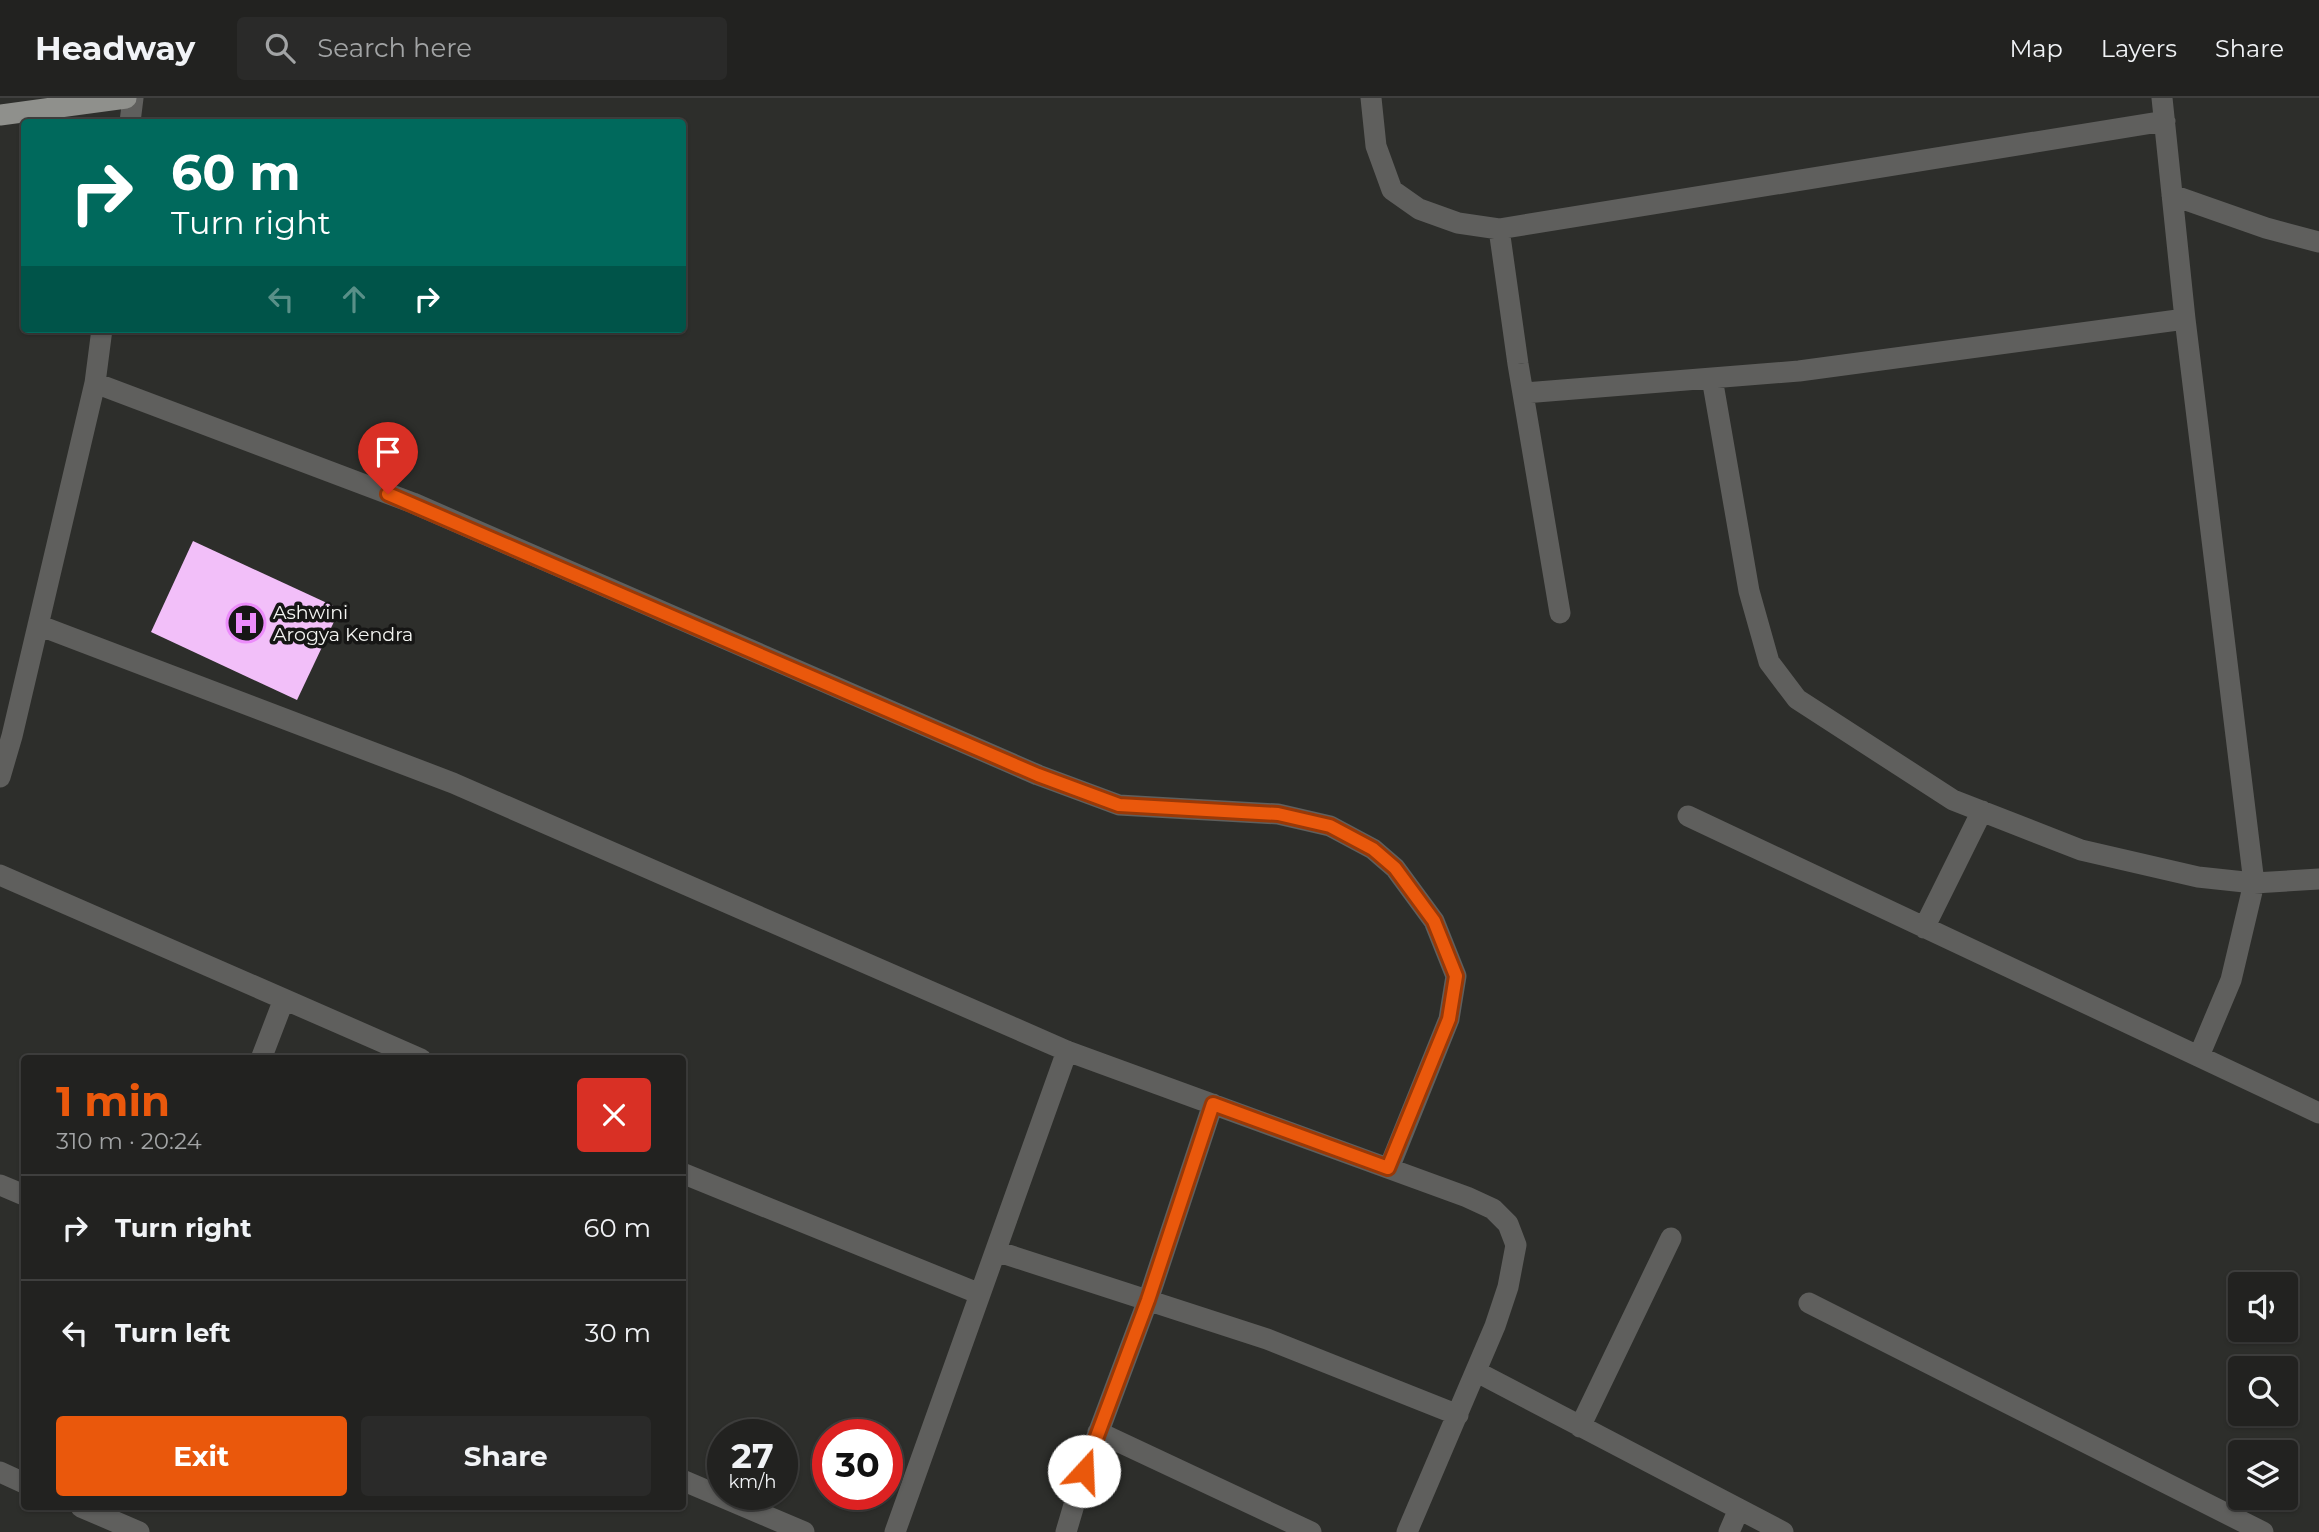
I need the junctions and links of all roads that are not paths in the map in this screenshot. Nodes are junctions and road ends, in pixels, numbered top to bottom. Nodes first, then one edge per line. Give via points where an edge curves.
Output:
1 (127, 98) edge
2 (133, 98) edge
3 (1371, 98) edge
4 (2162, 98) edge
5 (0, 115) edge
6 (130, 119) edge
7 (2165, 121) junction
8 (2172, 195) junction
9 (1499, 229) junction
10 (2319, 242) edge
11 (2185, 319) junction
12 (101, 333) edge
13 (1713, 378) junction
14 (94, 383) junction
15 (1524, 393) junction
16 (1560, 613) dead end
17 (38, 625) junction
18 (6, 734) edge
19 (0, 777) edge
20 (1982, 811) junction
21 (1688, 816) dead end
22 (0, 876) edge
23 (2319, 878) edge
24 (2254, 883) junction
25 (1924, 928) junction
26 (284, 999) junction
27 (1067, 1051) junction
28 (263, 1055) edge
29 (412, 1055) edge
30 (2199, 1056) junction
31 (1213, 1104) junction
32 (2319, 1113) edge
33 (1388, 1168) junction
34 (686, 1175) edge
35 (0, 1185) edge
36 (21, 1194) edge
37 (1671, 1238) dead end
38 (996, 1251) junction
39 (980, 1294) junction
40 (1148, 1300) junction
41 (1810, 1303) dead end
42 (1477, 1372) junction
43 (1458, 1416) junction
44 (1580, 1427) junction
45 (1098, 1432) junction
46 (0, 1472) edge
47 (21, 1482) edge
48 (686, 1482) edge
49 (1739, 1509) junction
50 (88, 1510) edge
51 (139, 1532) edge
52 (804, 1532) edge
53 (895, 1532) edge
54 (1066, 1532) edge
55 (1311, 1532) edge
56 (1406, 1532) edge
57 (1729, 1532) edge
58 (1783, 1532) edge
59 (2263, 1532) edge

1 - 5 main road
2 - 6 street
3 - 9 street via 1376,146 1392,190 1419,209 1458,223
4 - 7 street
7 - 8 street
7 - 9 street
8 - 10 street
8 - 11 street
9 - 15 street
11 - 13 street via 1799,371
11 - 24 street
12 - 14 street
13 - 15 street
13 - 20 street via 1749,591 1769,662 1797,699 1953,800
14 - 17 street
14 - 33 street via 413,503 1038,775 1119,805 1278,814 1330,826 1373,849 1395,868 1434,921 1456,976 1449,1019
15 - 16 street
17 - 18 street
17 - 27 street via 453,783
18 - 19 street
20 - 24 street via 2081,850 2198,877
20 - 25 street
21 - 25 street
22 - 26 street
23 - 24 street
24 - 30 street via 2231,980
25 - 30 street
26 - 28 street
26 - 29 street
27 - 31 street
27 - 38 street
30 - 32 street
31 - 33 street
31 - 40 street
33 - 42 street via 1493,1209 1508,1224 1516,1245 1508,1287
34 - 39 street
35 - 36 street
37 - 44 street
38 - 39 street
38 - 40 street
39 - 53 street
40 - 43 street via 1267,1339
40 - 45 street
41 - 59 street
42 - 43 street
42 - 44 street
43 - 56 street
44 - 49 street
45 - 54 street
45 - 55 street
46 - 47 street
48 - 52 street
49 - 57 street
49 - 58 street
50 - 51 street

